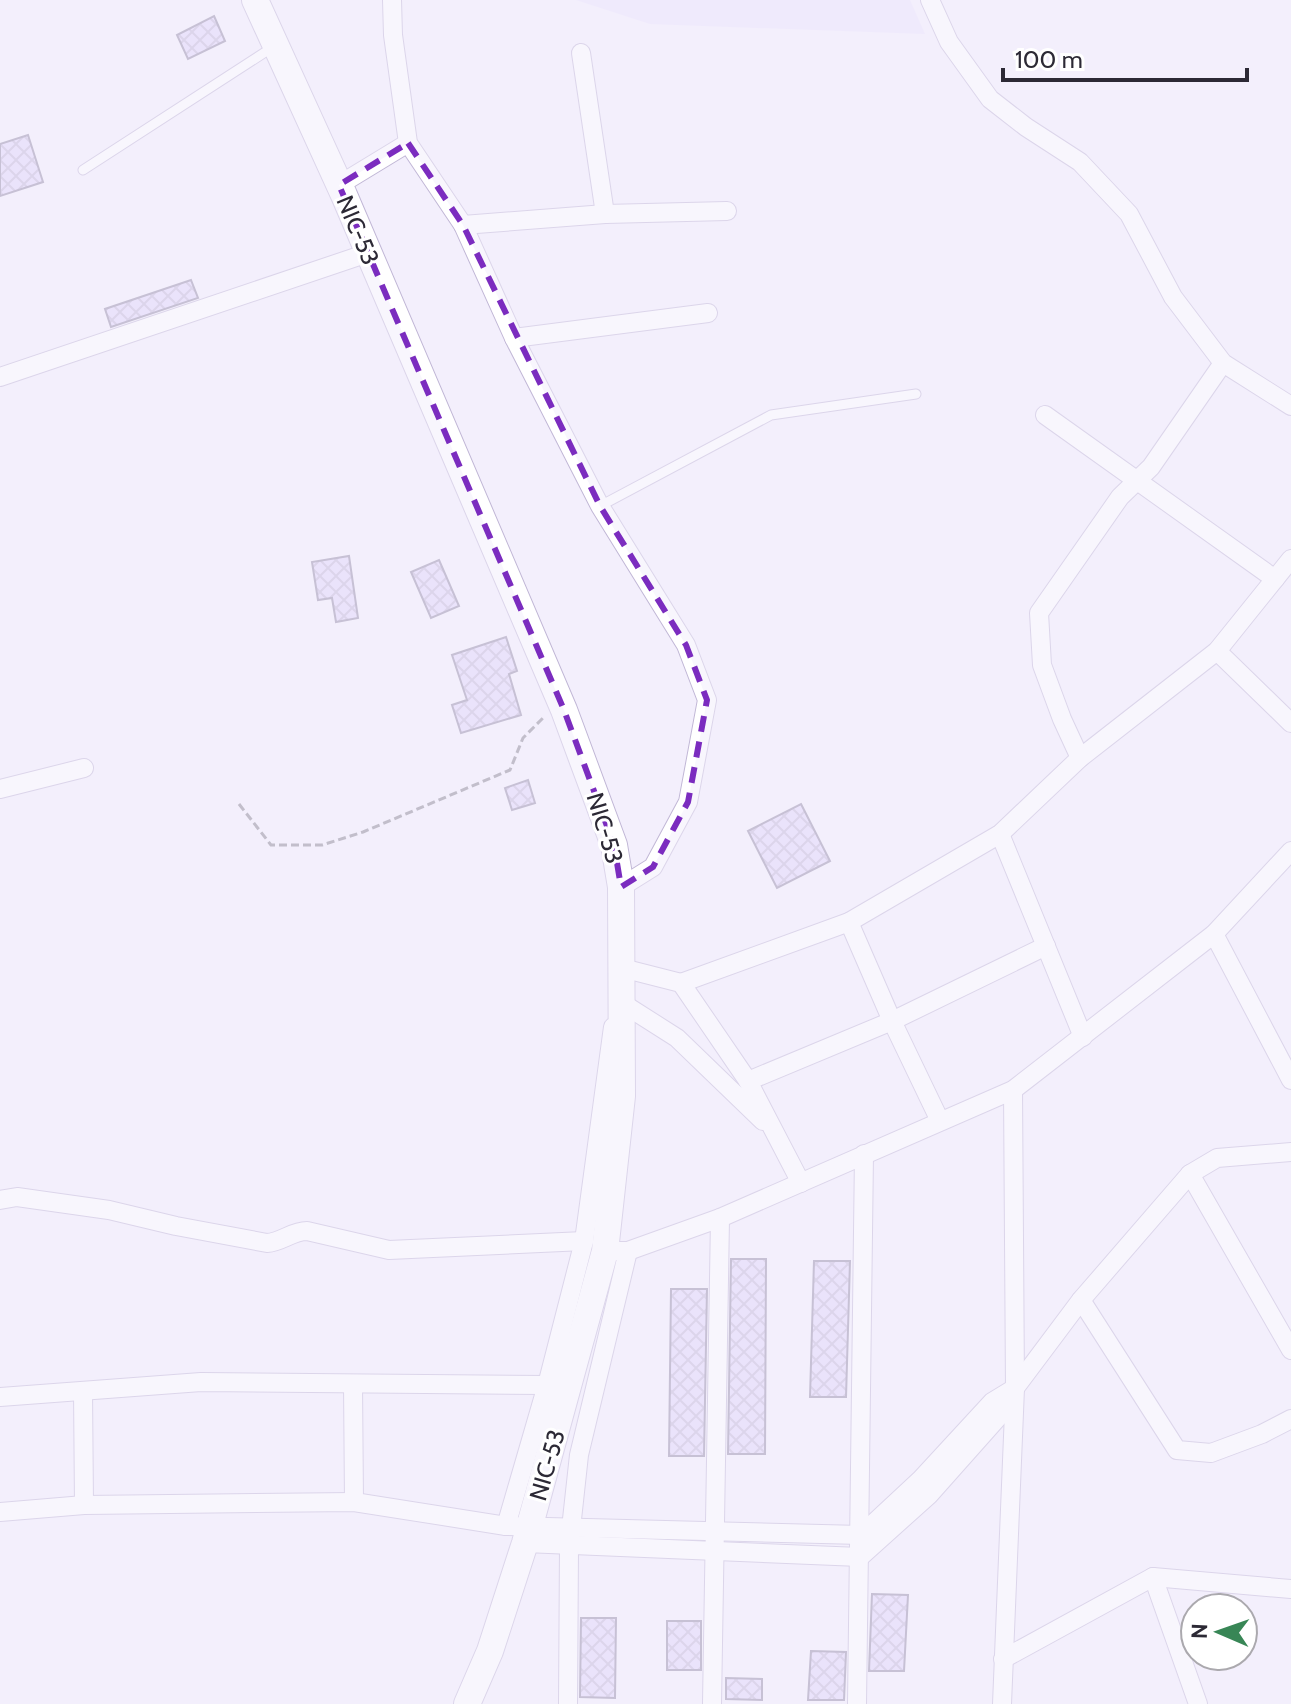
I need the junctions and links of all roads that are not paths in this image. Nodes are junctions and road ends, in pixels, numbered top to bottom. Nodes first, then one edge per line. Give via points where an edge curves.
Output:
1 (255, 0) edge
2 (392, 0) edge
3 (930, 0) edge
4 (276, 46) junction
5 (581, 53) dead end
6 (408, 143) junction
7 (83, 170) dead end
8 (339, 185) junction
9 (727, 211) dead end
10 (605, 214) junction
11 (463, 225) junction
12 (368, 253) junction
13 (708, 313) dead end
14 (514, 338) junction
15 (1223, 363) junction
16 (0, 377) edge
17 (916, 394) dead end
18 (1291, 406) edge
19 (1045, 415) dead end
20 (1138, 479) junction
21 (600, 506) junction
22 (1291, 559) edge
23 (1275, 579) junction
24 (1217, 651) junction
25 (1291, 723) edge
26 (1080, 758) junction
27 (84, 768) dead end
28 (0, 789) edge
29 (1000, 834) junction
30 (1291, 851) edge
31 (621, 887) junction
32 (849, 922) junction
33 (1214, 934) junction
34 (1046, 946) junction
35 (622, 968) junction
36 (681, 983) junction
37 (622, 1003) junction
38 (892, 1021) junction
39 (1083, 1037) junction
40 (1291, 1080) edge
41 (748, 1081) junction
42 (1013, 1090) junction
43 (940, 1121) junction
44 (775, 1133) junction
45 (1291, 1152) edge
46 (864, 1154) junction
47 (1190, 1174) junction
48 (801, 1183) junction
49 (0, 1200) edge
50 (720, 1218) junction
51 (606, 1248) junction
52 (1081, 1300) junction
53 (1291, 1350) edge
54 (353, 1384) junction
55 (547, 1385) junction
56 (1015, 1388) junction
57 (83, 1391) junction
58 (0, 1397) edge
59 (1291, 1419) edge
60 (925, 1487) junction
61 (354, 1502) junction
62 (84, 1505) junction
63 (0, 1512) edge
64 (716, 1530) junction
65 (520, 1532) junction
66 (861, 1535) junction
67 (570, 1537) junction
68 (716, 1551) junction
69 (860, 1557) junction
70 (1153, 1577) junction
71 (1291, 1589) edge
72 (1003, 1659) junction
73 (467, 1704) edge
74 (568, 1704) edge
75 (712, 1704) edge
76 (857, 1704) edge
77 (1002, 1704) edge
78 (1198, 1704) edge

1 - 4 main road, NIC-53 / NIC-53
2 - 6 street
3 - 15 street via 949,42 990,99 1080,162 1129,214 1173,297
4 - 7 lane
4 - 8 main road, NIC-53 / NIC-53
5 - 10 street
6 - 8 street
6 - 11 street
8 - 12 main road, NIC-53 / NIC-53
9 - 10 street
10 - 11 street
11 - 14 street
12 - 16 street
12 - 31 main road, NIC-53 / NIC-53 via 564,710 614,845
13 - 14 street
14 - 21 street
15 - 18 street
15 - 20 street
17 - 21 lane via 771,415
19 - 20 street
20 - 23 street
20 - 26 street via 1039,613 1042,665
21 - 31 street via 686,645 707,700 688,802 653,867
22 - 23 street
23 - 24 street
24 - 25 street
24 - 26 street
26 - 29 street
27 - 28 street
29 - 32 street
29 - 34 street
30 - 33 street
31 - 35 main road, NIC-53 / NIC-53
32 - 36 street
32 - 38 street
33 - 39 street
33 - 40 street
34 - 38 street
34 - 39 street
35 - 36 street
35 - 37 main road, NIC-53 / NIC-53
35 - 51 street via 604,1083
36 - 41 street
37 - 44 street via 677,1038
37 - 51 main road, NIC-53 / NIC-53 via 622,1096
38 - 41 street
38 - 43 street
39 - 42 street
41 - 44 street
42 - 43 street
42 - 56 street
43 - 46 street
44 - 48 street
45 - 47 street via 1217,1158
46 - 48 street
46 - 66 street
47 - 52 street
47 - 53 street
48 - 50 street
49 - 51 street via 17,1197 109,1210 267,1243 307,1231 389,1250
50 - 51 street
50 - 64 street
51 - 55 street
51 - 65 main road, NIC-53 / NIC-53
51 - 67 street
52 - 56 street
52 - 59 street via 1177,1450 1211,1453
54 - 55 street
54 - 57 street via 201,1382
54 - 61 street
55 - 65 street
56 - 60 street via 992,1402
56 - 72 street
57 - 58 street
57 - 62 street
60 - 66 street
60 - 69 street
61 - 62 street
61 - 65 street
62 - 63 street
64 - 66 street
64 - 67 street
64 - 68 street
65 - 67 street
65 - 73 main road, NIC-53 / NIC-53 via 490,1651
66 - 69 street
67 - 68 street
67 - 74 street
68 - 69 street
68 - 75 street
69 - 76 street
70 - 71 street
70 - 72 street
70 - 78 street
72 - 77 street

